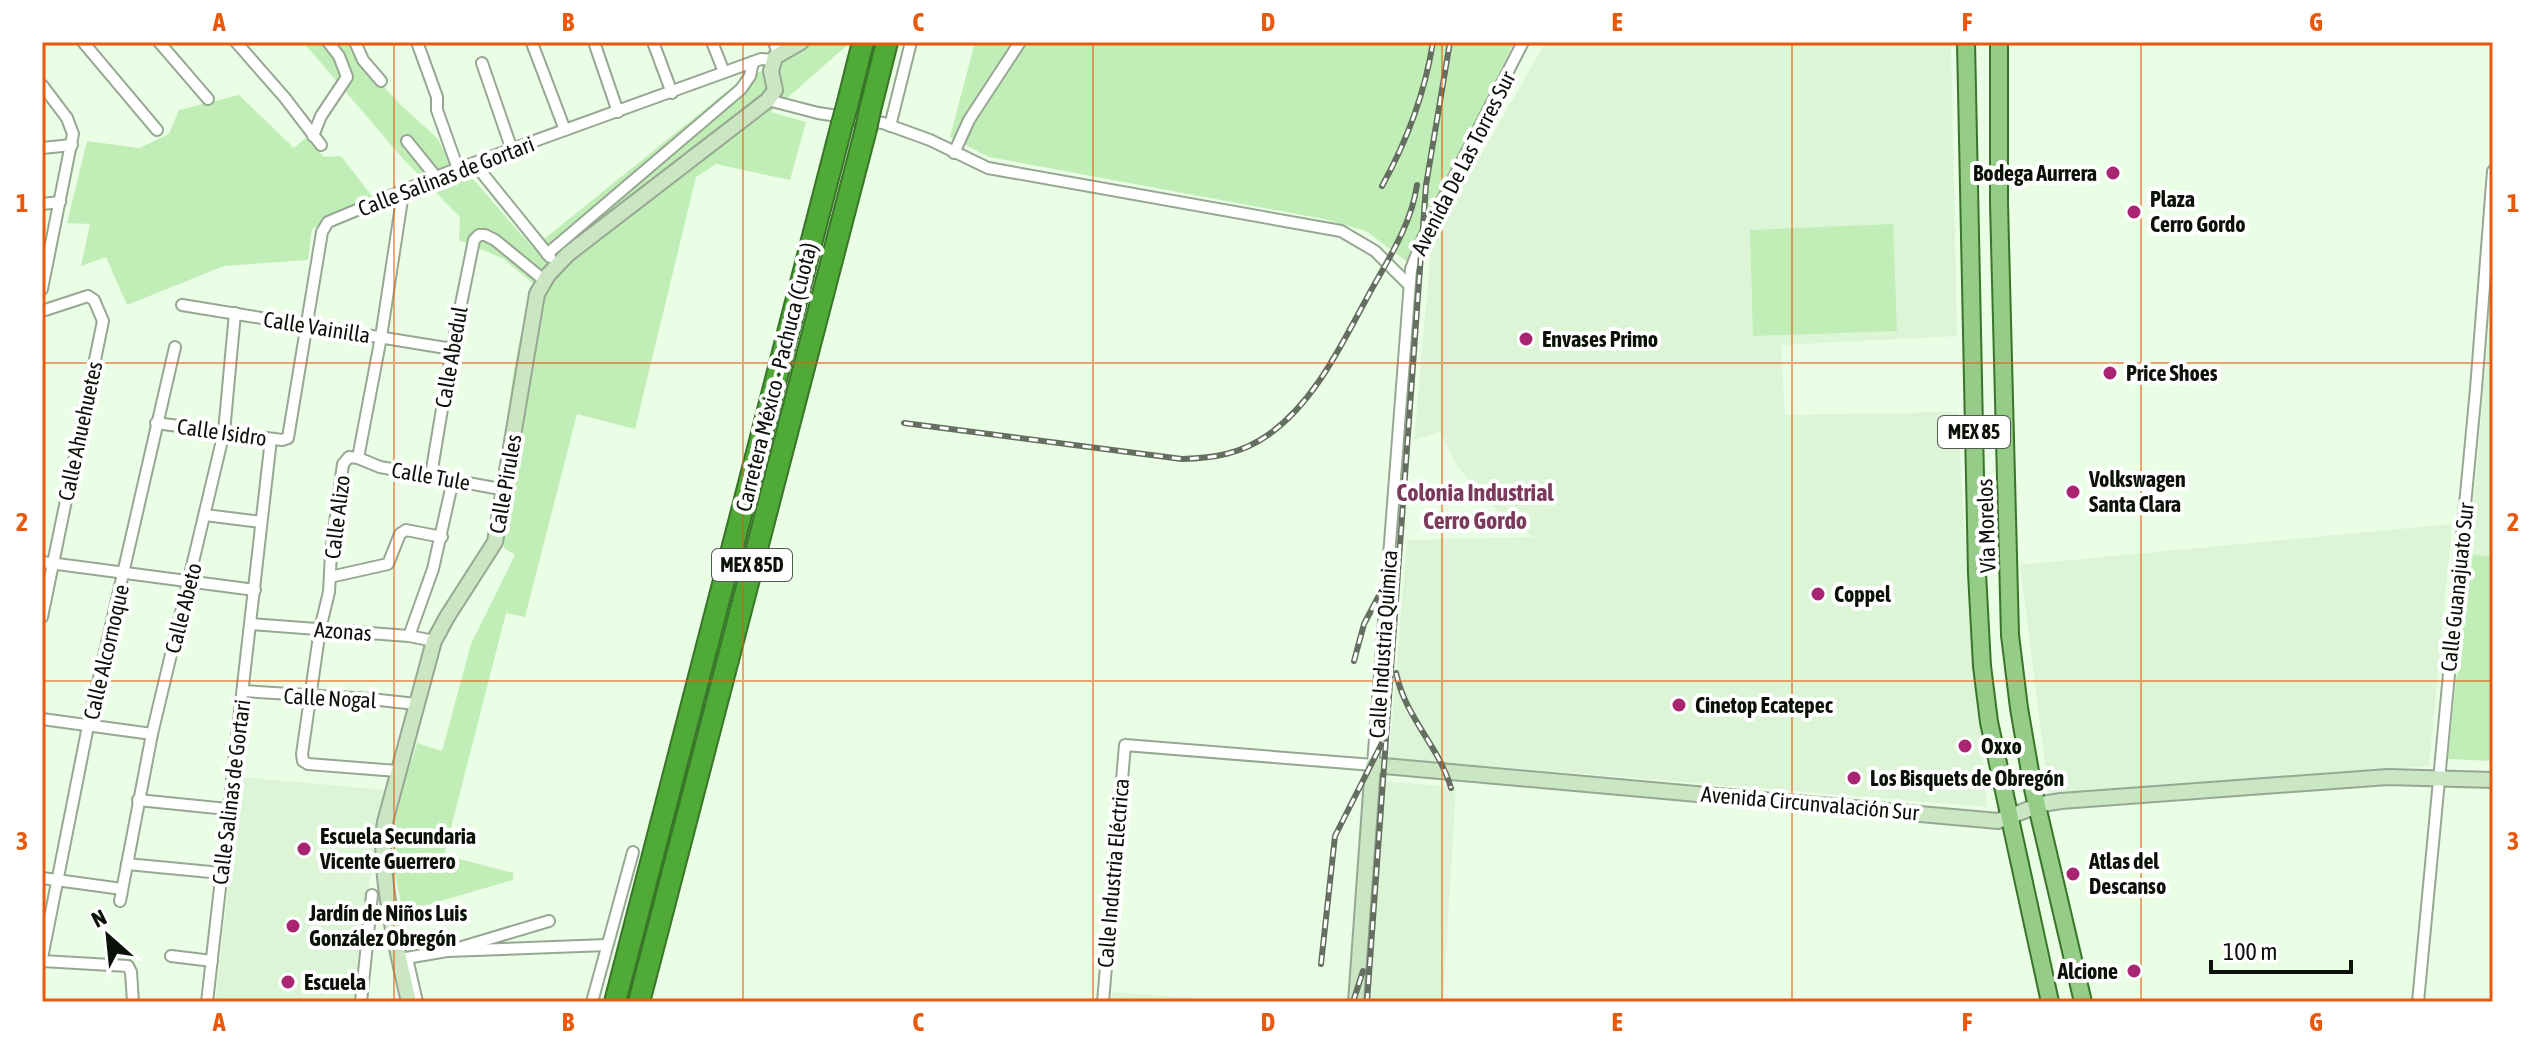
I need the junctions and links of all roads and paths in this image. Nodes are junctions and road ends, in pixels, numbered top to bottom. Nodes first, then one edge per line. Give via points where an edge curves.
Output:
1 (83, 42) edge
2 (159, 42) edge
3 (236, 42) edge
4 (328, 42) edge
5 (355, 42) edge
6 (417, 42) edge
7 (594, 42) edge
8 (653, 42) edge
9 (712, 42) edge
10 (801, 42) edge
11 (863, 42) edge
12 (887, 42) edge
13 (911, 42) edge
14 (1020, 42) edge
15 (1523, 42) edge
16 (1966, 42) edge
17 (1999, 42) edge
18 (532, 43) edge
19 (775, 52) edge
20 (753, 62) junction
21 (482, 63) dead end
22 (724, 72) junction
23 (381, 81) dead end
24 (43, 87) edge
25 (672, 93) junction
26 (208, 99) dead end
27 (768, 100) junction
28 (618, 112) junction
29 (890, 126) junction
30 (157, 130) dead end
31 (565, 130) junction
32 (688, 134) junction
33 (407, 141) dead end
34 (72, 145) junction
35 (42, 148) edge
36 (512, 150) junction
37 (699, 153) junction
38 (954, 153) junction
39 (474, 163) junction
40 (458, 169) junction
41 (2493, 171) edge
42 (436, 177) junction
43 (403, 193) junction
44 (60, 202) junction
45 (42, 204) edge
46 (552, 259) junction
47 (44, 270) edge
48 (544, 280) junction
49 (1409, 285) junction
50 (42, 289) edge
51 (182, 305) dead end
52 (42, 311) edge
53 (235, 313) junction
54 (306, 326) junction
55 (381, 337) junction
56 (175, 347) dead end
57 (452, 349) junction
58 (156, 423) junction
59 (224, 432) junction
60 (271, 439) junction
61 (287, 439) joint
62 (358, 458) junction
63 (431, 475) junction
64 (453, 480) junction
65 (506, 490) junction
66 (205, 515) junction
67 (261, 522) junction
68 (442, 537) junction
69 (47, 563) edge
70 (125, 573) junction
71 (330, 577) junction
72 (190, 582) junction
73 (255, 590) junction
74 (42, 617) edge
75 (251, 624) junction
76 (320, 629) junction
77 (409, 636) junction
78 (434, 641) junction
79 (243, 691) junction
80 (311, 696) junction
81 (416, 704) junction
82 (42, 719) edge
83 (88, 726) junction
84 (152, 734) junction
85 (1125, 745) joint
86 (1373, 765) junction
87 (397, 771) junction
88 (2438, 778) junction
89 (2493, 780) edge
90 (138, 800) junction
91 (2038, 806) junction
92 (227, 809) junction
93 (2011, 818) junction
94 (633, 852) dead end
95 (127, 864) junction
96 (221, 873) junction
97 (42, 878) edge
98 (56, 881) junction
99 (122, 889) junction
100 (372, 895) dead end
101 (120, 901) dead end
102 (549, 921) dead end
103 (607, 945) junction
104 (447, 951) junction
105 (171, 956) dead end
106 (42, 959) edge
107 (404, 959) junction
108 (212, 961) junction
109 (133, 1002) edge
110 (207, 1002) edge
111 (361, 1002) edge
112 (409, 1002) edge
113 (417, 1002) edge
114 (592, 1002) edge
115 (615, 1002) edge
116 (639, 1002) edge
117 (1103, 1002) edge
118 (1356, 1002) edge
119 (2050, 1002) edge
120 (2083, 1002) edge
121 (2418, 1002) edge

1 - 30 street
2 - 26 street
3 - 4 street via 317,141 321,116 347,77
5 - 23 street
6 - 40 street
7 - 28 street
8 - 25 street
9 - 22 street
10 - 19 street
11 - 115 highway, Carretera México - Pachuca (Cuota) / MEX 85D
12 - 116 highway, Carretera México - Pachuca (Cuota) / MEX 85D
13 - 29 street
14 - 38 street
15 - 49 street, Avenida De Las Torres Sur via 1423,238
16 - 93 main road, Vía Morelos / MEX 85 via 1981,651 1987,714
17 - 91 main road, Vía Morelos / MEX 85 via 2010,635
18 - 31 street
19 - 20 street, Calle Salinas de Gortari
19 - 27 street via 775,90
20 - 22 street, Calle Salinas de Gortari
20 - 32 street, Calle Pirules via 741,89
21 - 36 street
22 - 25 street, Calle Salinas de Gortari
24 - 34 street via 71,126
25 - 28 street, Calle Salinas de Gortari
27 - 29 street
27 - 37 street, Calle Pirules
28 - 31 street, Calle Salinas de Gortari
29 - 38 street
31 - 36 street, Calle Salinas de Gortari
32 - 37 street
32 - 46 street, Calle Pirules
33 - 42 street
34 - 35 street
34 - 44 street
36 - 39 street, Calle Salinas de Gortari
37 - 46 street, Calle Pirules
38 - 49 street via 988,168 1341,231 1375,251
39 - 40 street, Calle Salinas de Gortari
39 - 46 street
40 - 42 street, Calle Salinas de Gortari
41 - 88 street, Calle Guanajuato Sur
42 - 43 street, Calle Salinas de Gortari
43 - 54 street, Calle Salinas de Gortari via 325,224
43 - 55 street, Calle Alizo
44 - 45 street
44 - 47 street
46 - 48 street, Calle Pirules
47 - 50 street
48 - 57 street, Calle Abedul via 490,237 479,235
48 - 65 street, Calle Pirules via 533,313
49 - 86 street, Calle Industria Química
51 - 53 street, Calle Vainilla
52 - 69 street, Calle Ahuehuetes via 90,296 103,325
53 - 54 street, Calle Vainilla
53 - 59 street, Calle Abeto
54 - 55 street, Calle Vainilla
54 - 61 street, Calle Salinas de Gortari
55 - 57 street, Calle Vainilla
55 - 62 street, Calle Alizo
56 - 58 street, Calle Alcornoque
57 - 63 street, Calle Abedul
58 - 59 street, Calle Isidro
58 - 70 street, Calle Alcornoque
59 - 60 street, Calle Isidro
59 - 66 street, Calle Abeto
60 - 61 street, Calle Isidro
60 - 67 street, Calle Salinas de Gortari
62 - 63 street, Calle Tule
62 - 71 street, Calle Alizo via 349,457 343,464
63 - 64 street, Calle Tule
64 - 65 street, Calle Tule
64 - 68 street
65 - 78 street, Calle Pirules via 493,549
66 - 67 street
66 - 72 street, Calle Abeto
67 - 73 street, Calle Salinas de Gortari
68 - 71 street via 404,531 388,564
68 - 77 street
69 - 70 street
69 - 74 street, Calle Ahuehuetes
70 - 72 street
70 - 83 street, Calle Alcornoque
71 - 76 street, Calle Alizo
72 - 73 street
72 - 84 street, Calle Abeto
73 - 75 street, Calle Salinas de Gortari
75 - 76 street, Azonas
75 - 79 street, Calle Salinas de Gortari
76 - 77 street, Azonas
76 - 80 street, Calle Alizo
77 - 78 street, Azonas
78 - 81 street, Calle Pirules
79 - 80 street, Calle Nogal
79 - 92 street, Calle Salinas de Gortari
80 - 81 street, Calle Nogal
80 - 87 street, Calle Alizo via 303,761
81 - 87 street, Calle Pirules
82 - 83 street
83 - 84 street
83 - 98 street, Calle Alcornoque
84 - 90 street, Calle Abeto
85 - 86 street, Avenida Circunvalación Sur
85 - 117 street, Calle Industria Eléctrica
86 - 93 street, Avenida Circunvalación Sur via 1998,821
86 - 118 street, Calle Industria Química
87 - 107 street, Calle Pirules via 383,840
88 - 89 street, Avenida Circunvalación Sur
88 - 91 street, Avenida Circunvalación Sur via 2388,777
88 - 121 street, Calle Guanajuato Sur
90 - 92 street
90 - 95 street, Calle Abeto
91 - 93 street, Avenida Circunvalación Sur
91 - 120 main road, Vía Morelos / MEX 85
92 - 96 street, Calle Salinas de Gortari
93 - 119 main road, Vía Morelos / MEX 85
94 - 103 street
95 - 96 street
95 - 99 street, Calle Abeto
96 - 108 street, Calle Salinas de Gortari
97 - 98 street
98 - 99 street
98 - 106 street, Calle Alcornoque
99 - 101 street, Calle Abeto
100 - 111 street
102 - 104 street
103 - 104 street
103 - 114 street
104 - 107 street
105 - 108 street
106 - 109 street, Calle Alcornoque via 129,968
107 - 112 street, Calle Pirules
107 - 113 street
108 - 110 street, Calle Salinas de Gortari

